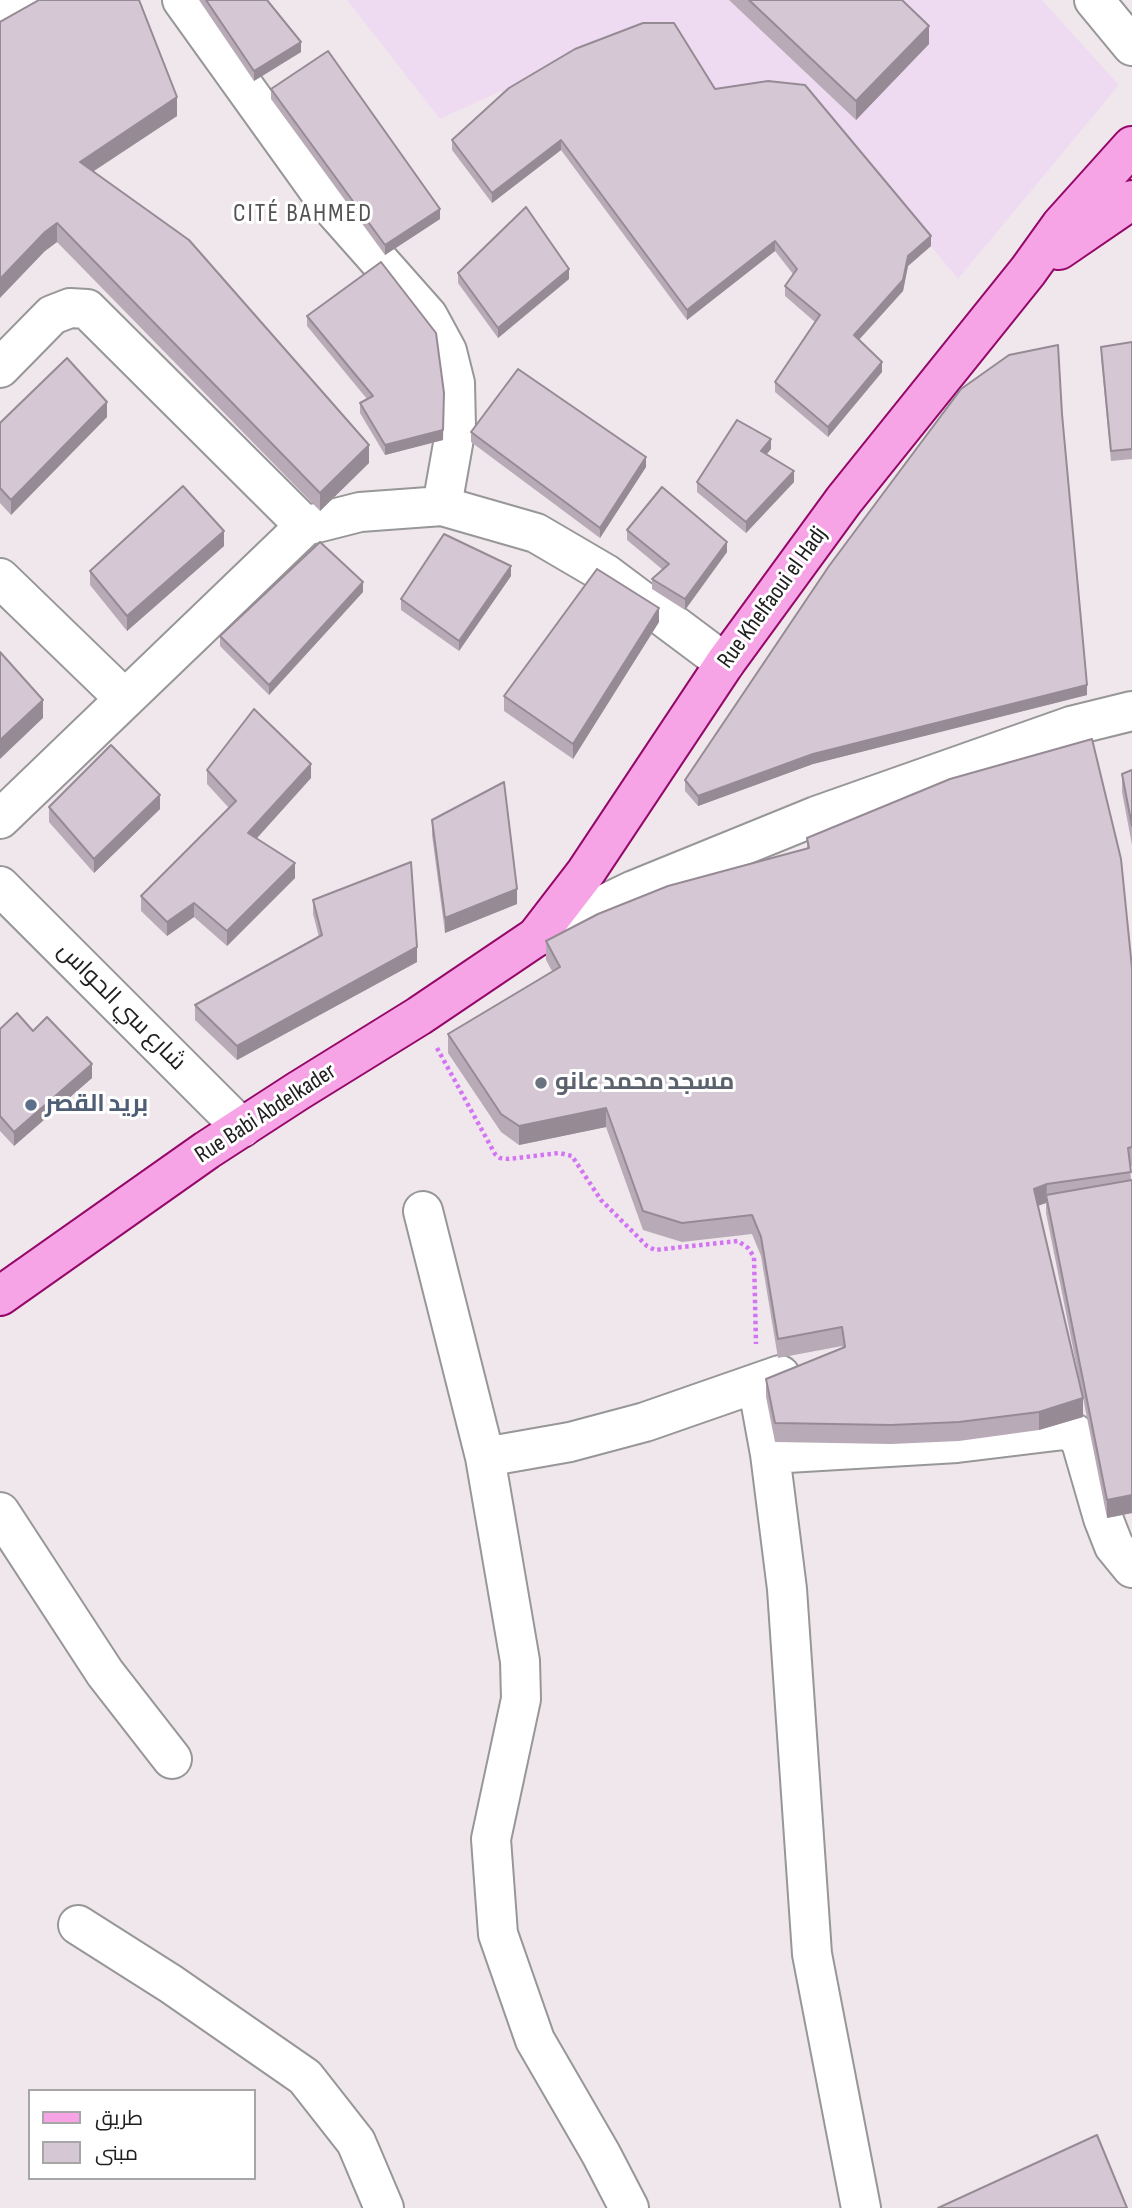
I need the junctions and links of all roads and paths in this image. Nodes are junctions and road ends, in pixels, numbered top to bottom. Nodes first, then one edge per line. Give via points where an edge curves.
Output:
1 (31, 0) edge
2 (182, 0) edge
3 (1094, 0) edge
4 (0, 11) edge
5 (1132, 46) edge
6 (1132, 146) edge
7 (1132, 200) edge
8 (1028, 271) junction
9 (0, 368) edge
10 (442, 506) junction
11 (305, 526) junction
12 (0, 578) edge
13 (725, 663) junction
14 (125, 698) junction
15 (1132, 711) edge
16 (0, 819) edge
17 (0, 886) edge
18 (536, 937) junction
19 (419, 1016) junction
20 (242, 1128) junction
21 (423, 1211) dead end
22 (0, 1296) edge
23 (807, 1365) edge
24 (757, 1383) junction
25 (770, 1454) junction
26 (485, 1457) junction
27 (0, 1512) edge
28 (1132, 1568) edge
29 (172, 1759) dead end
30 (78, 1925) dead end
31 (384, 2208) edge
32 (629, 2208) edge
33 (861, 2208) edge

1 - 4 street
2 - 10 street via 327,202 428,316 447,351 455,383 456,427
3 - 5 street
6 - 8 main road, Rue Khelfaoui el Hadj via 1061,225
7 - 8 main road, Rue Khelfaoui el Hadj
8 - 13 main road, Rue Khelfaoui el Hadj via 844,500
9 - 11 street via 52,315 70,308 87,309
10 - 11 street via 360,512
10 - 13 street via 536,533 606,574
11 - 14 street
12 - 14 street
13 - 18 main road, Rue Khelfaoui el Hadj via 586,872
14 - 16 street
15 - 18 street via 1071,726 816,816 634,890
17 - 20 street, شارع سي الحواس
18 - 19 main road, Rue Babi Abdelkader
19 - 20 main road, Rue Babi Abdelkader
19 - 24 path via 500,1158 572,1156 601,1200 655,1250 738,1241 748,1248 754,1257
20 - 22 main road, Rue Babi Abdelkader
21 - 26 street
23 - 24 street
24 - 25 street
24 - 26 street via 645,1422 570,1442
25 - 28 street via 957,1443 1064,1430 1074,1433 1081,1442 1114,1546
25 - 33 street via 787,1589 812,1954
26 - 32 street via 520,1661 521,1699 491,1839 498,1934 535,2040
27 - 29 street via 105,1673
30 - 31 street via 305,2077 356,2142

